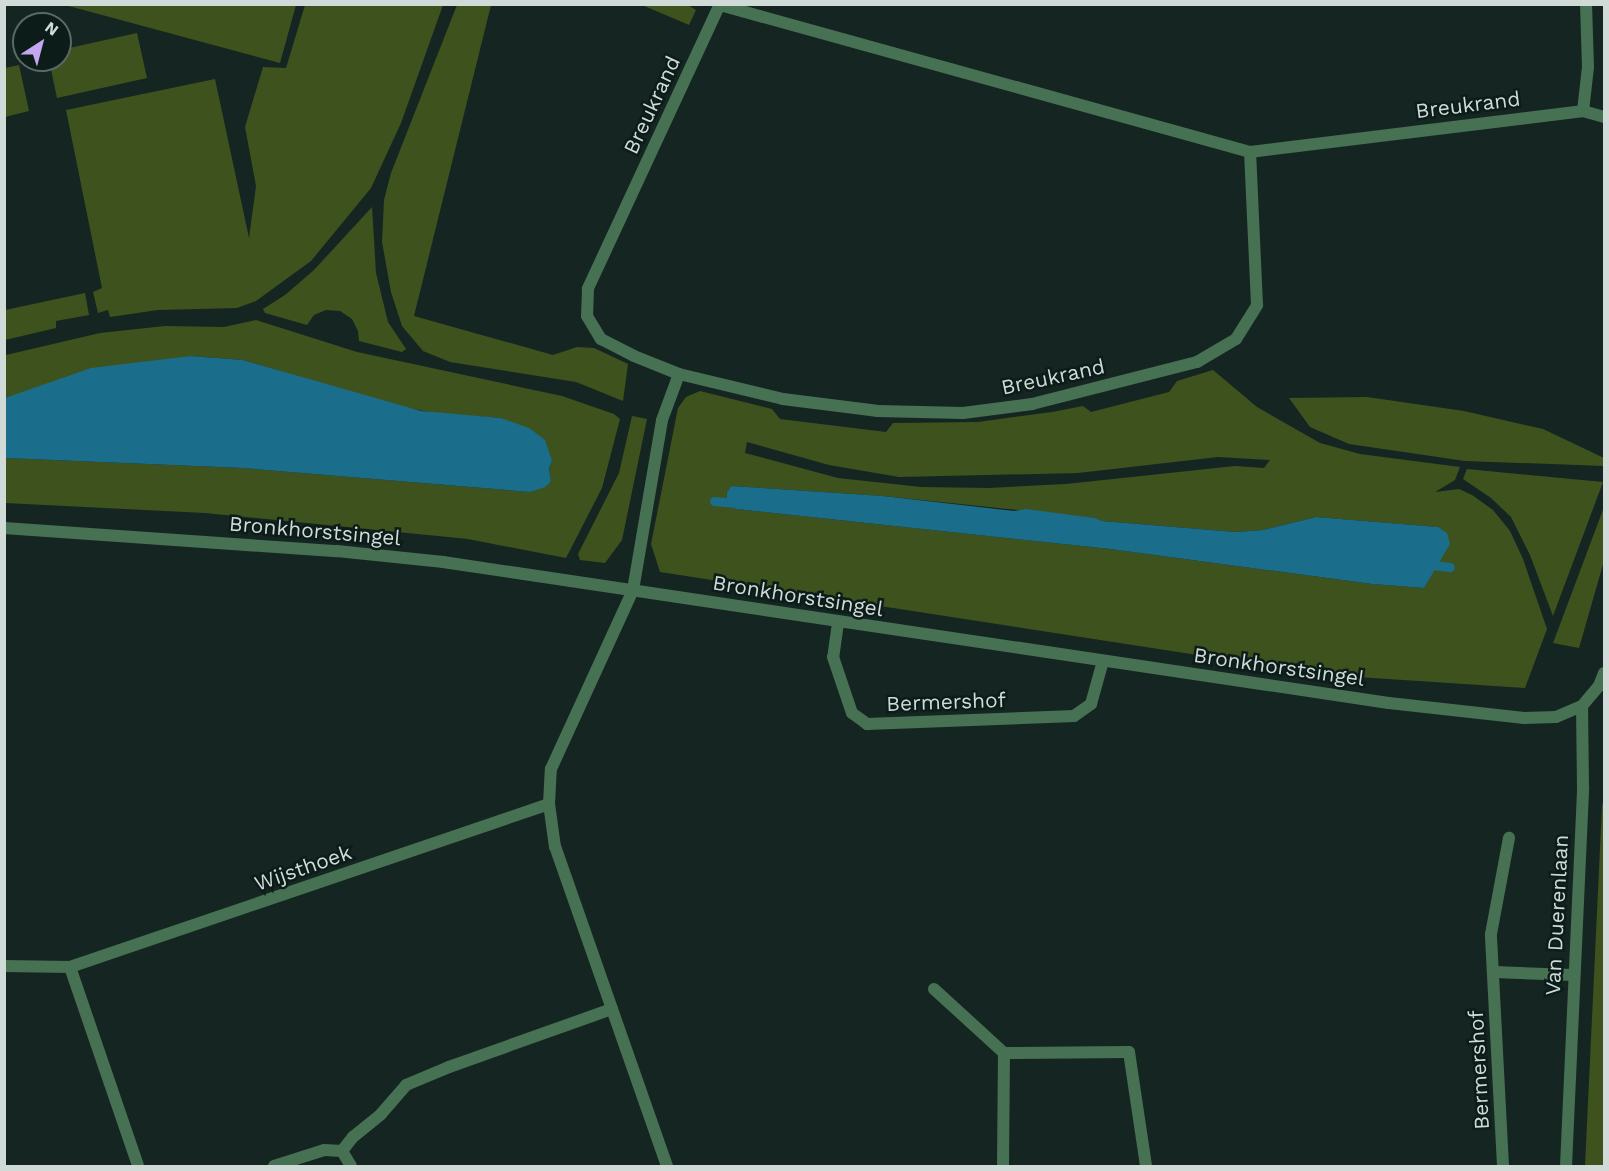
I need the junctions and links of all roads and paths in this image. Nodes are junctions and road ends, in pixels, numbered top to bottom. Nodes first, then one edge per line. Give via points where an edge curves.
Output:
1 (1586, 4) edge
2 (720, 5) edge
3 (1583, 111) junction
4 (1605, 117) edge
5 (1250, 152) junction
6 (679, 374) junction
7 (4, 528) edge
8 (633, 591) junction
9 (838, 623) junction
10 (1103, 661) junction
11 (1605, 673) edge
12 (1582, 706) junction
13 (549, 804) junction
14 (1509, 838) dead end
15 (4, 966) edge
16 (70, 967) junction
17 (1494, 972) junction
18 (1573, 975) junction
19 (934, 989) dead end
20 (612, 1010) junction
21 (1004, 1053) junction
22 (342, 1151) junction
23 (138, 1167) edge
24 (274, 1167) edge
25 (351, 1167) edge
26 (667, 1167) edge
27 (1002, 1167) edge
28 (1146, 1167) edge
29 (1503, 1167) edge
30 (1566, 1167) edge

1 - 3 street via 1588,67
2 - 5 street, Breukrand
2 - 6 street, Breukrand via 588,290 587,316 601,339
3 - 4 street, Breukrand
3 - 5 street, Breukrand
5 - 6 street, Breukrand via 1257,305 1236,339 1197,362 1032,404 963,413 878,411 783,399
6 - 8 street via 662,420
7 - 8 street, Bronkhorstsingel via 337,551 443,562
8 - 9 street, Bronkhorstsingel
8 - 13 street via 551,769
9 - 10 street, Bronkhorstsingel
9 - 10 street, Bermershof via 832,657 852,713 867,724 1074,716 1091,704
10 - 12 street, Bronkhorstsingel via 1389,703 1524,718 1556,717
11 - 12 street
12 - 18 street, Van Duerenlaan via 1583,787
13 - 16 street, Wijsthoek
13 - 20 street via 555,846
14 - 17 street, Bermershof via 1491,934
15 - 16 street, Wijsthoek
16 - 23 street
17 - 18 street
17 - 29 street, Bermershof
18 - 30 street, Van Duerenlaan
19 - 21 street
20 - 22 street via 406,1085
20 - 26 street
21 - 27 street
21 - 28 street via 1129,1052
22 - 24 street via 324,1150
22 - 25 street

